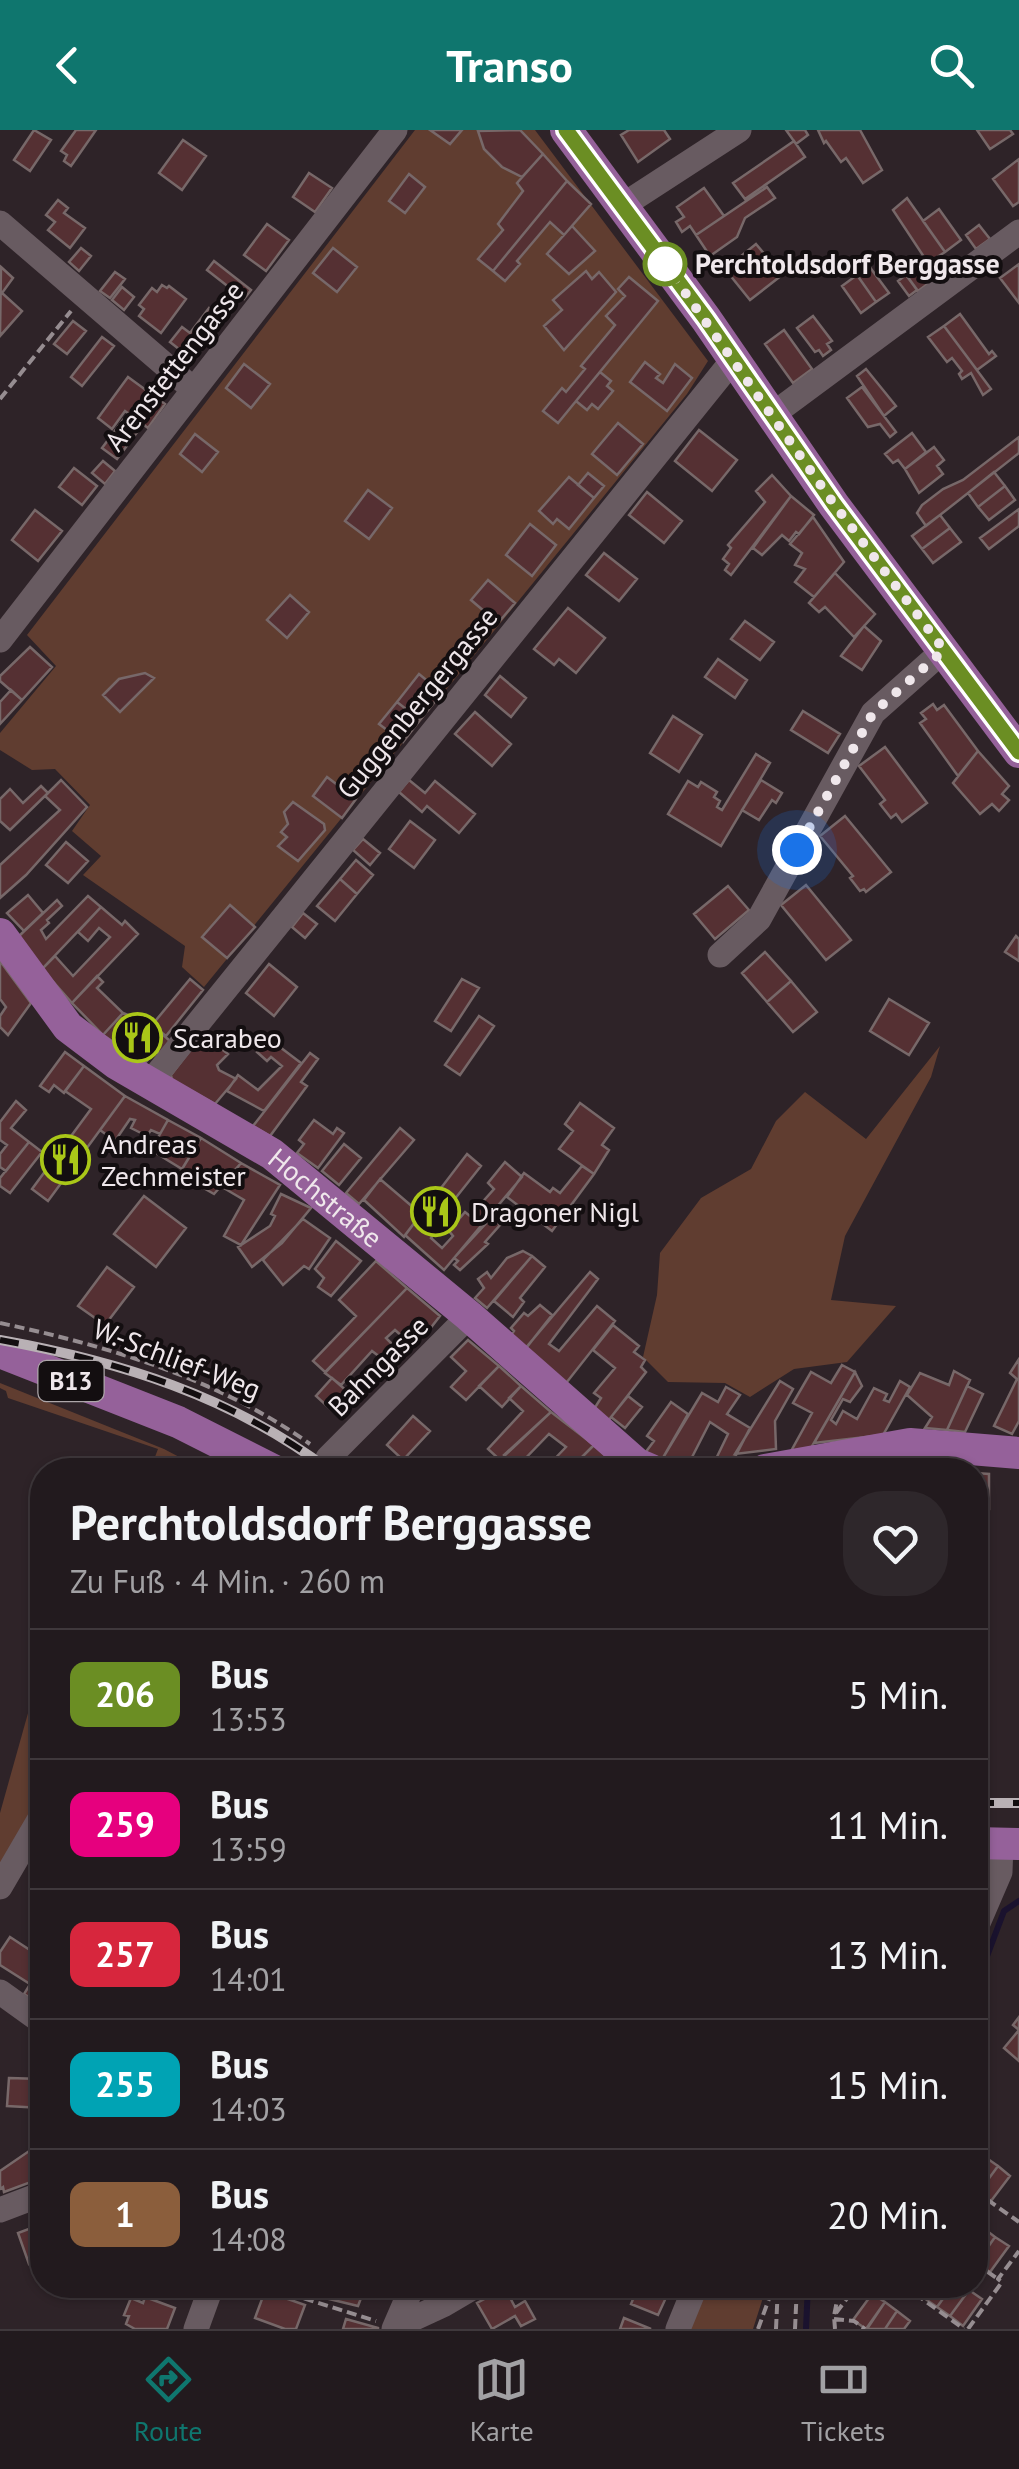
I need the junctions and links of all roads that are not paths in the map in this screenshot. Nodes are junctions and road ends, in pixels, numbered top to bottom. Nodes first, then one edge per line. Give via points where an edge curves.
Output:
1 (396, 130) edge
2 (566, 130) edge
3 (739, 130) edge
4 (622, 206) junction
5 (0, 223) edge
6 (1019, 232) edge
7 (733, 360) junction
8 (193, 390) junction
9 (772, 415) junction
10 (0, 640) edge
11 (944, 650) junction
12 (1019, 752) edge
13 (0, 934) edge
14 (720, 954) dead end
15 (149, 1084) junction
16 (469, 1316) junction
17 (0, 1352) edge
18 (1019, 1453) edge
19 (249, 1458) edge
20 (328, 1458) road end
21 (631, 1458) edge
22 (832, 1458) edge
23 (30, 1836) edge
24 (999, 1844) edge
25 (0, 1887) edge
26 (988, 1900) edge
27 (0, 1992) edge
28 (30, 2013) edge
29 (30, 2199) edge
30 (0, 2210) edge
31 (207, 2298) edge
32 (408, 2298) edge
33 (455, 2298) edge
34 (691, 2298) edge
35 (395, 2328) edge
36 (196, 2329) edge
37 (678, 2329) edge

1 - 8 street, Arenstettengasse
2 - 4 main road
3 - 4 street
4 - 7 main road
5 - 8 street
6 - 9 street
7 - 9 main road
7 - 15 street, Guggenbergergasse
8 - 10 street, Arenstettengasse
9 - 11 main road
11 - 12 main road
11 - 14 street via 873,713 759,919
13 - 15 main road, Hochstraße via 68,1027
15 - 16 main road, Hochstraße via 272,1154
16 - 20 street, Bahngasse
16 - 21 main road, Hochstraße
17 - 19 main road, B13 via 178,1422
18 - 22 main road via 910,1444
23 - 25 street
24 - 26 street via 1000,1872
27 - 28 street
29 - 30 street
31 - 36 street
32 - 35 street
33 - 35 street
34 - 37 street

